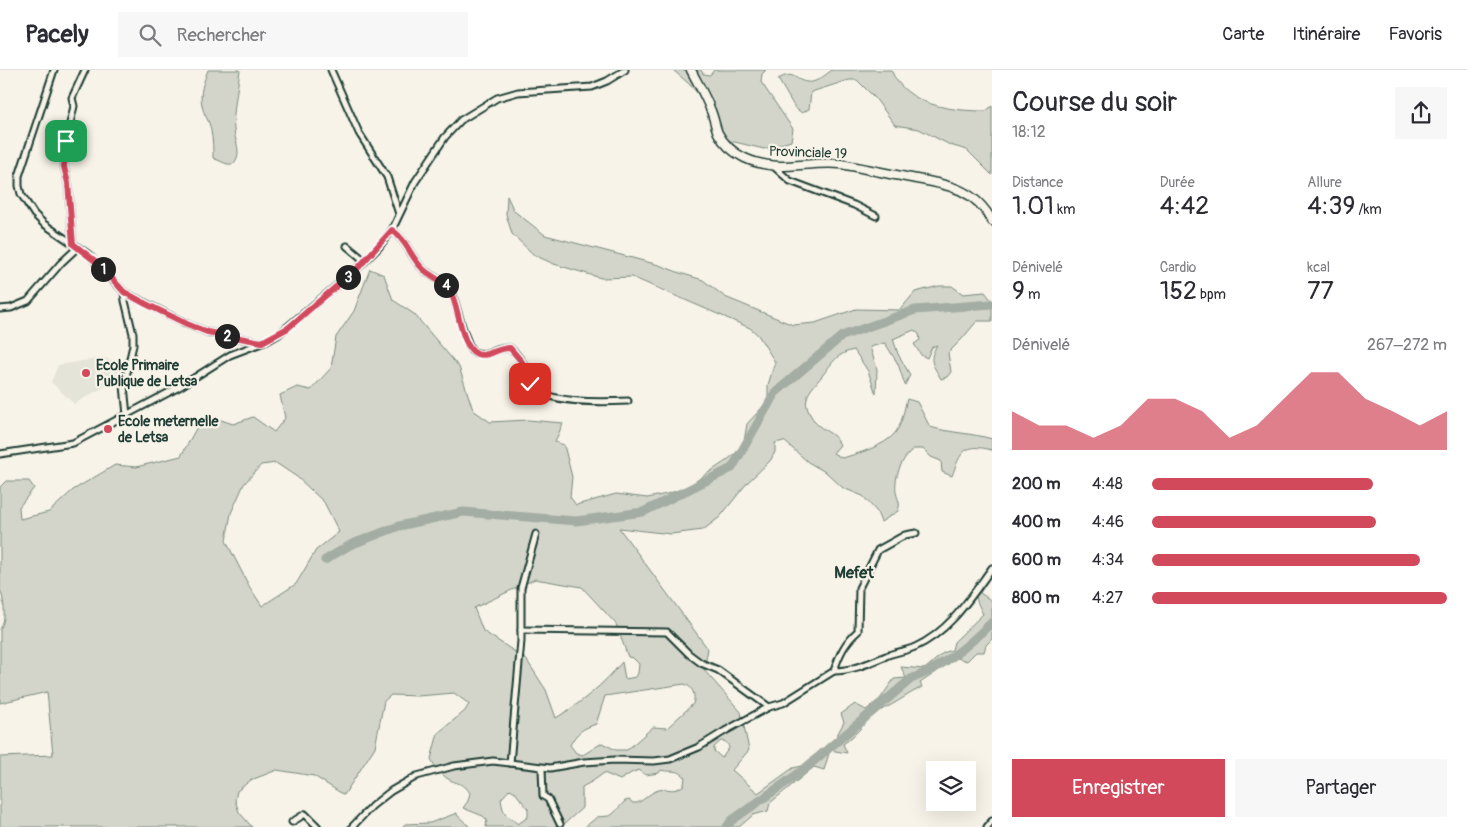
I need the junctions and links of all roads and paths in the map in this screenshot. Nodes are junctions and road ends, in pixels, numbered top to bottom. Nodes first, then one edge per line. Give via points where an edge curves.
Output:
1 (54, 70) edge
2 (85, 70) edge
3 (331, 70) edge
4 (625, 70) edge
5 (690, 70) edge
6 (772, 165) junction
7 (399, 214) junction
8 (876, 216) dead end
9 (992, 221) edge
10 (392, 230) junction
11 (75, 246) junction
12 (347, 246) dead end
13 (365, 261) junction
14 (124, 292) junction
15 (0, 309) edge
16 (262, 342) junction
17 (628, 401) dead end
18 (127, 415) junction
19 (0, 454) edge
20 (916, 533) dead end
21 (536, 534) dead end
22 (992, 568) edge
23 (521, 630) junction
24 (834, 671) junction
25 (769, 707) junction
26 (510, 763) junction
27 (542, 768) junction
28 (292, 822) dead end
29 (992, 822) edge
30 (560, 824) dead end
31 (318, 827) edge
32 (352, 827) edge
33 (987, 827) edge

1 - 11 street via 24,157 19,186 34,214
2 - 11 street via 72,98 74,106 64,167
3 - 7 street via 360,133 387,177
4 - 7 street via 592,87 518,92 497,98 477,109 445,137 415,182
5 - 6 main road, Provinciale 19 via 711,110 718,132 730,149 748,160
6 - 8 street via 790,181
6 - 9 main road, Provinciale 19 via 841,164 940,183 968,193
7 - 10 street
10 - 13 street
10 - 17 street via 399,234 424,270 452,292 472,351 486,355 510,348 522,362 530,384 557,398
11 - 14 street via 99,264
11 - 15 street via 28,302
12 - 13 street
13 - 16 street via 288,328
14 - 16 street via 207,332
14 - 18 street via 133,334 124,386
16 - 18 street via 230,355
18 - 19 street via 73,443
20 - 24 street via 905,535 878,550 858,588 858,631 838,657
21 - 23 street via 520,588
22 - 24 street via 956,616 934,637 865,665
23 - 25 street via 667,632 701,663 718,670
23 - 26 street
24 - 25 street
25 - 27 street via 699,747 670,759 615,760
26 - 27 street
26 - 32 street via 494,761 454,766 417,776 391,791
27 - 30 street via 544,796
28 - 31 street via 305,814
29 - 33 street

